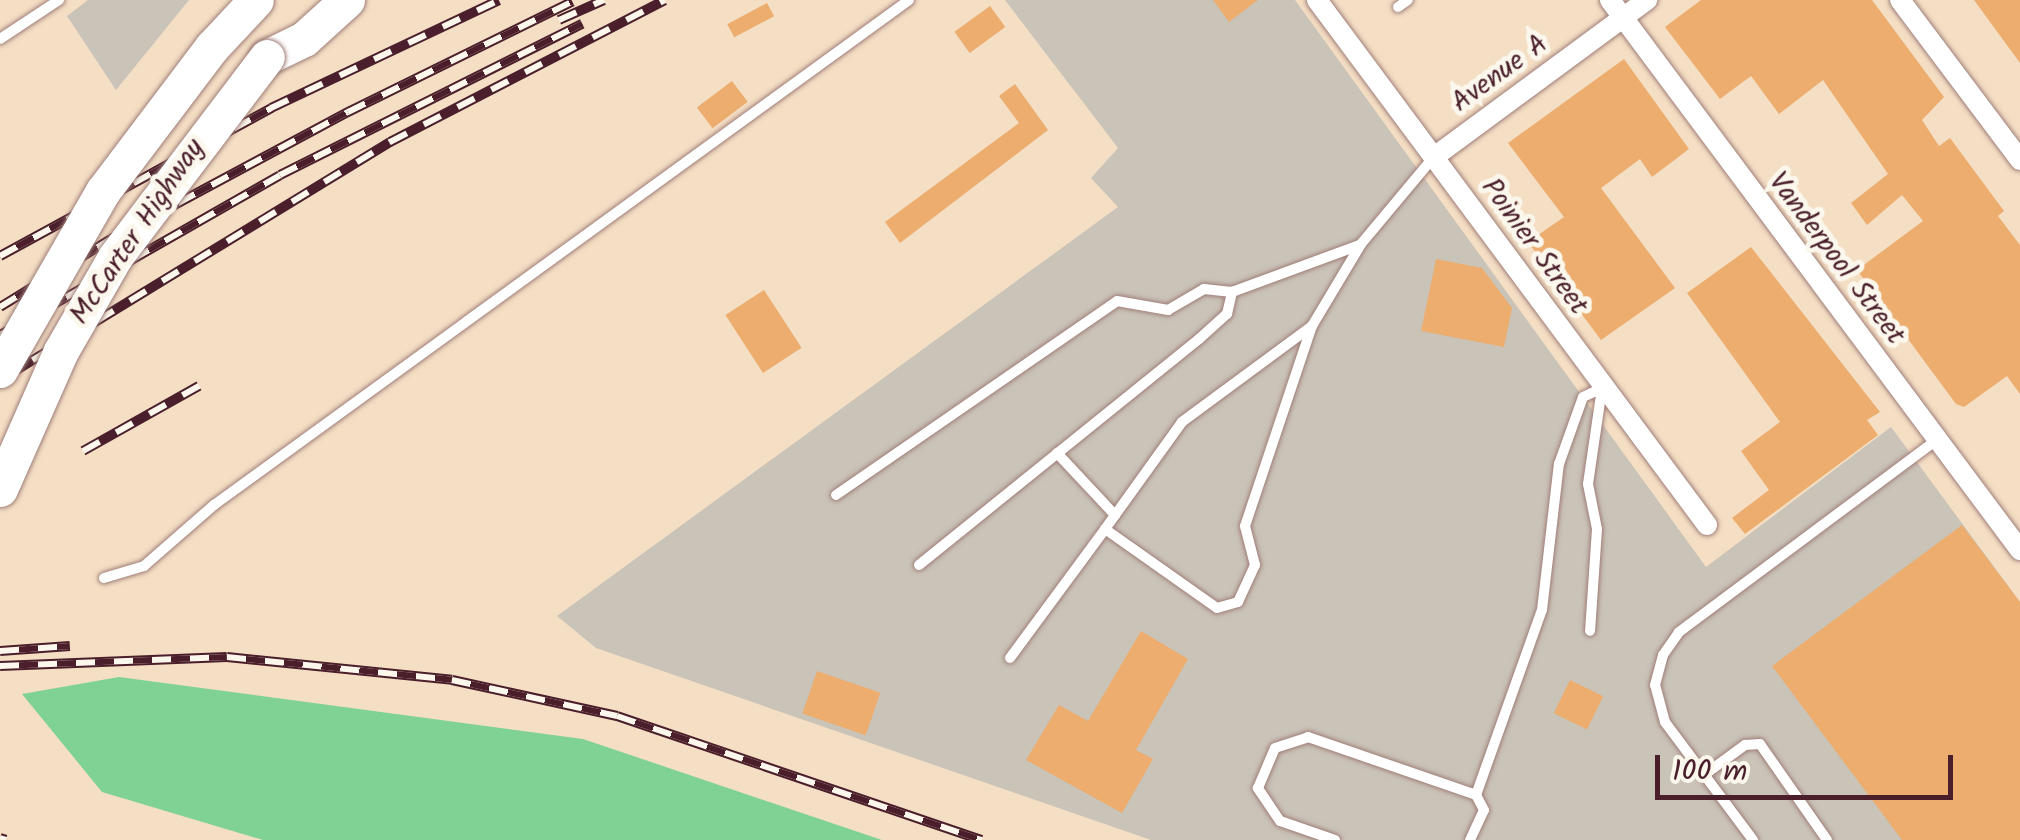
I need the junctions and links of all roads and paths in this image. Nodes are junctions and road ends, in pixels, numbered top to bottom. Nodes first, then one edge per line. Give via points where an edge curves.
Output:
1 (59, 0) edge
2 (256, 0) edge
3 (315, 0) edge
4 (347, 0) edge
5 (1318, 0) edge
6 (1610, 0) edge
7 (1647, 0) edge
8 (1900, 0) edge
9 (905, 1) edge
10 (1623, 18) junction
11 (0, 39) edge
12 (267, 57) junction
13 (1434, 157) junction
14 (2020, 160) edge
15 (1361, 244) junction
16 (1232, 292) junction
17 (1312, 326) junction
18 (0, 370) edge
19 (1602, 388) junction
20 (1937, 440) junction
21 (1056, 453) junction
22 (0, 488) edge
23 (836, 495) dead end
24 (1115, 515) junction
25 (1707, 526) dead end
26 (1105, 529) junction
27 (2020, 550) edge
28 (919, 565) dead end
29 (104, 578) dead end
30 (1590, 631) dead end
31 (1010, 658) dead end
32 (1704, 775) junction
33 (1476, 795) junction
34 (1335, 840) edge
35 (1470, 840) edge
36 (1753, 840) edge
37 (1828, 840) edge

1 - 11 lane
2 - 18 highway, McCarter Highway, bridge via 201,60 102,191
3 - 12 highway, McCarter Highway
4 - 12 highway via 304,39
5 - 13 street, Poinier Street
6 - 10 street, Vanderpool Street
7 - 10 street, Avenue A
8 - 14 street
9 - 29 lane via 214,505 144,566
10 - 13 street, Avenue A
10 - 20 street, Vanderpool Street
12 - 22 highway, McCarter Highway, bridge via 114,258 60,352
13 - 15 lane
13 - 19 street, Poinier Street
15 - 16 lane
15 - 17 lane
16 - 21 lane via 1227,314
16 - 23 lane via 1204,288 1168,310 1117,301
17 - 24 lane via 1182,422
17 - 26 lane via 1245,526 1255,564 1238,602 1217,608
19 - 25 street, Poinier Street
19 - 30 lane via 1588,484 1597,529
19 - 33 lane via 1583,396 1560,464 1542,610
20 - 27 street, Vanderpool Street
20 - 32 lane via 1669,642 1655,686 1665,722
21 - 24 lane
21 - 28 lane
24 - 26 lane
26 - 31 lane
32 - 36 lane
32 - 37 lane via 1745,745 1760,744
33 - 34 lane via 1308,737 1276,748 1258,788 1280,821
33 - 35 lane via 1484,810

